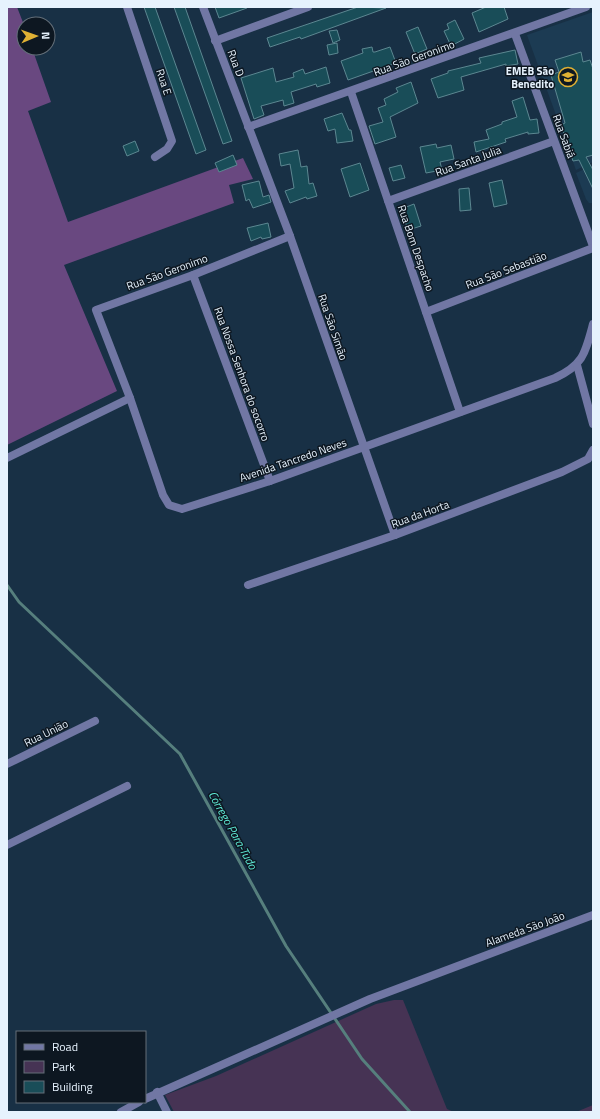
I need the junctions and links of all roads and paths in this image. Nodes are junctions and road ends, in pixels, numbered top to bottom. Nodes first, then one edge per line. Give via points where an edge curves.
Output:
1 (127, 7) edge
2 (203, 7) edge
3 (308, 7) edge
4 (586, 7) edge
5 (515, 34) junction
6 (216, 41) junction
7 (351, 92) junction
8 (248, 127) junction
9 (554, 141) junction
10 (155, 157) dead end
11 (388, 201) junction
12 (290, 236) junction
13 (593, 247) edge
14 (193, 275) junction
15 (96, 310) joint
16 (426, 312) junction
17 (593, 324) edge
18 (577, 365) junction
19 (130, 398) junction
20 (460, 412) junction
21 (593, 424) edge
22 (364, 447) junction
23 (593, 450) edge
24 (7, 458) edge
25 (270, 481) junction
26 (395, 535) junction
27 (248, 585) dead end
28 (95, 722) dead end
29 (7, 764) edge
30 (127, 786) dead end
31 (7, 845) edge
32 (593, 915) edge
33 (157, 1092) junction
34 (146, 1098) edge
35 (137, 1103) edge
36 (121, 1112) edge
37 (167, 1112) edge

1 - 10 street, Rua E via 172,141 167,149
2 - 6 street, Rua D
3 - 6 street
4 - 5 street, Rua São Geronimo
5 - 7 street, Rua São Geronimo
5 - 9 street, Rua Sabiá
6 - 8 street, Rua D
7 - 8 street, Rua São Geronimo
7 - 11 street, Rua Bom Despacho
8 - 12 street, Rua São Simão
9 - 11 street, Rua Santa Julia
9 - 13 street, Rua Sabiá
11 - 16 street, Rua Bom Despacho
12 - 14 street, Rua São Geronimo
12 - 22 street, Rua São Simão
13 - 16 street, Rua São Sebastião
14 - 15 street, Rua São Geronimo
14 - 25 street, Rua Nossa Senhora do socorro
15 - 19 street, Avenida Tancredo Neves
16 - 20 street, Rua Bom Despacho
17 - 18 street
18 - 20 street, Avenida Tancredo Neves via 555,378
18 - 21 street
19 - 24 street
19 - 25 street, Avenida Tancredo Neves via 169,506 182,509
20 - 22 street, Avenida Tancredo Neves
22 - 25 street, Avenida Tancredo Neves
22 - 26 street, Rua São Simão
23 - 26 street, Rua da Horta via 588,459 562,472
26 - 27 street, Rua da Horta
28 - 29 street, Rua União
30 - 31 street
32 - 33 street, Alameda São João via 370,999
33 - 34 street
33 - 37 street
35 - 36 street

